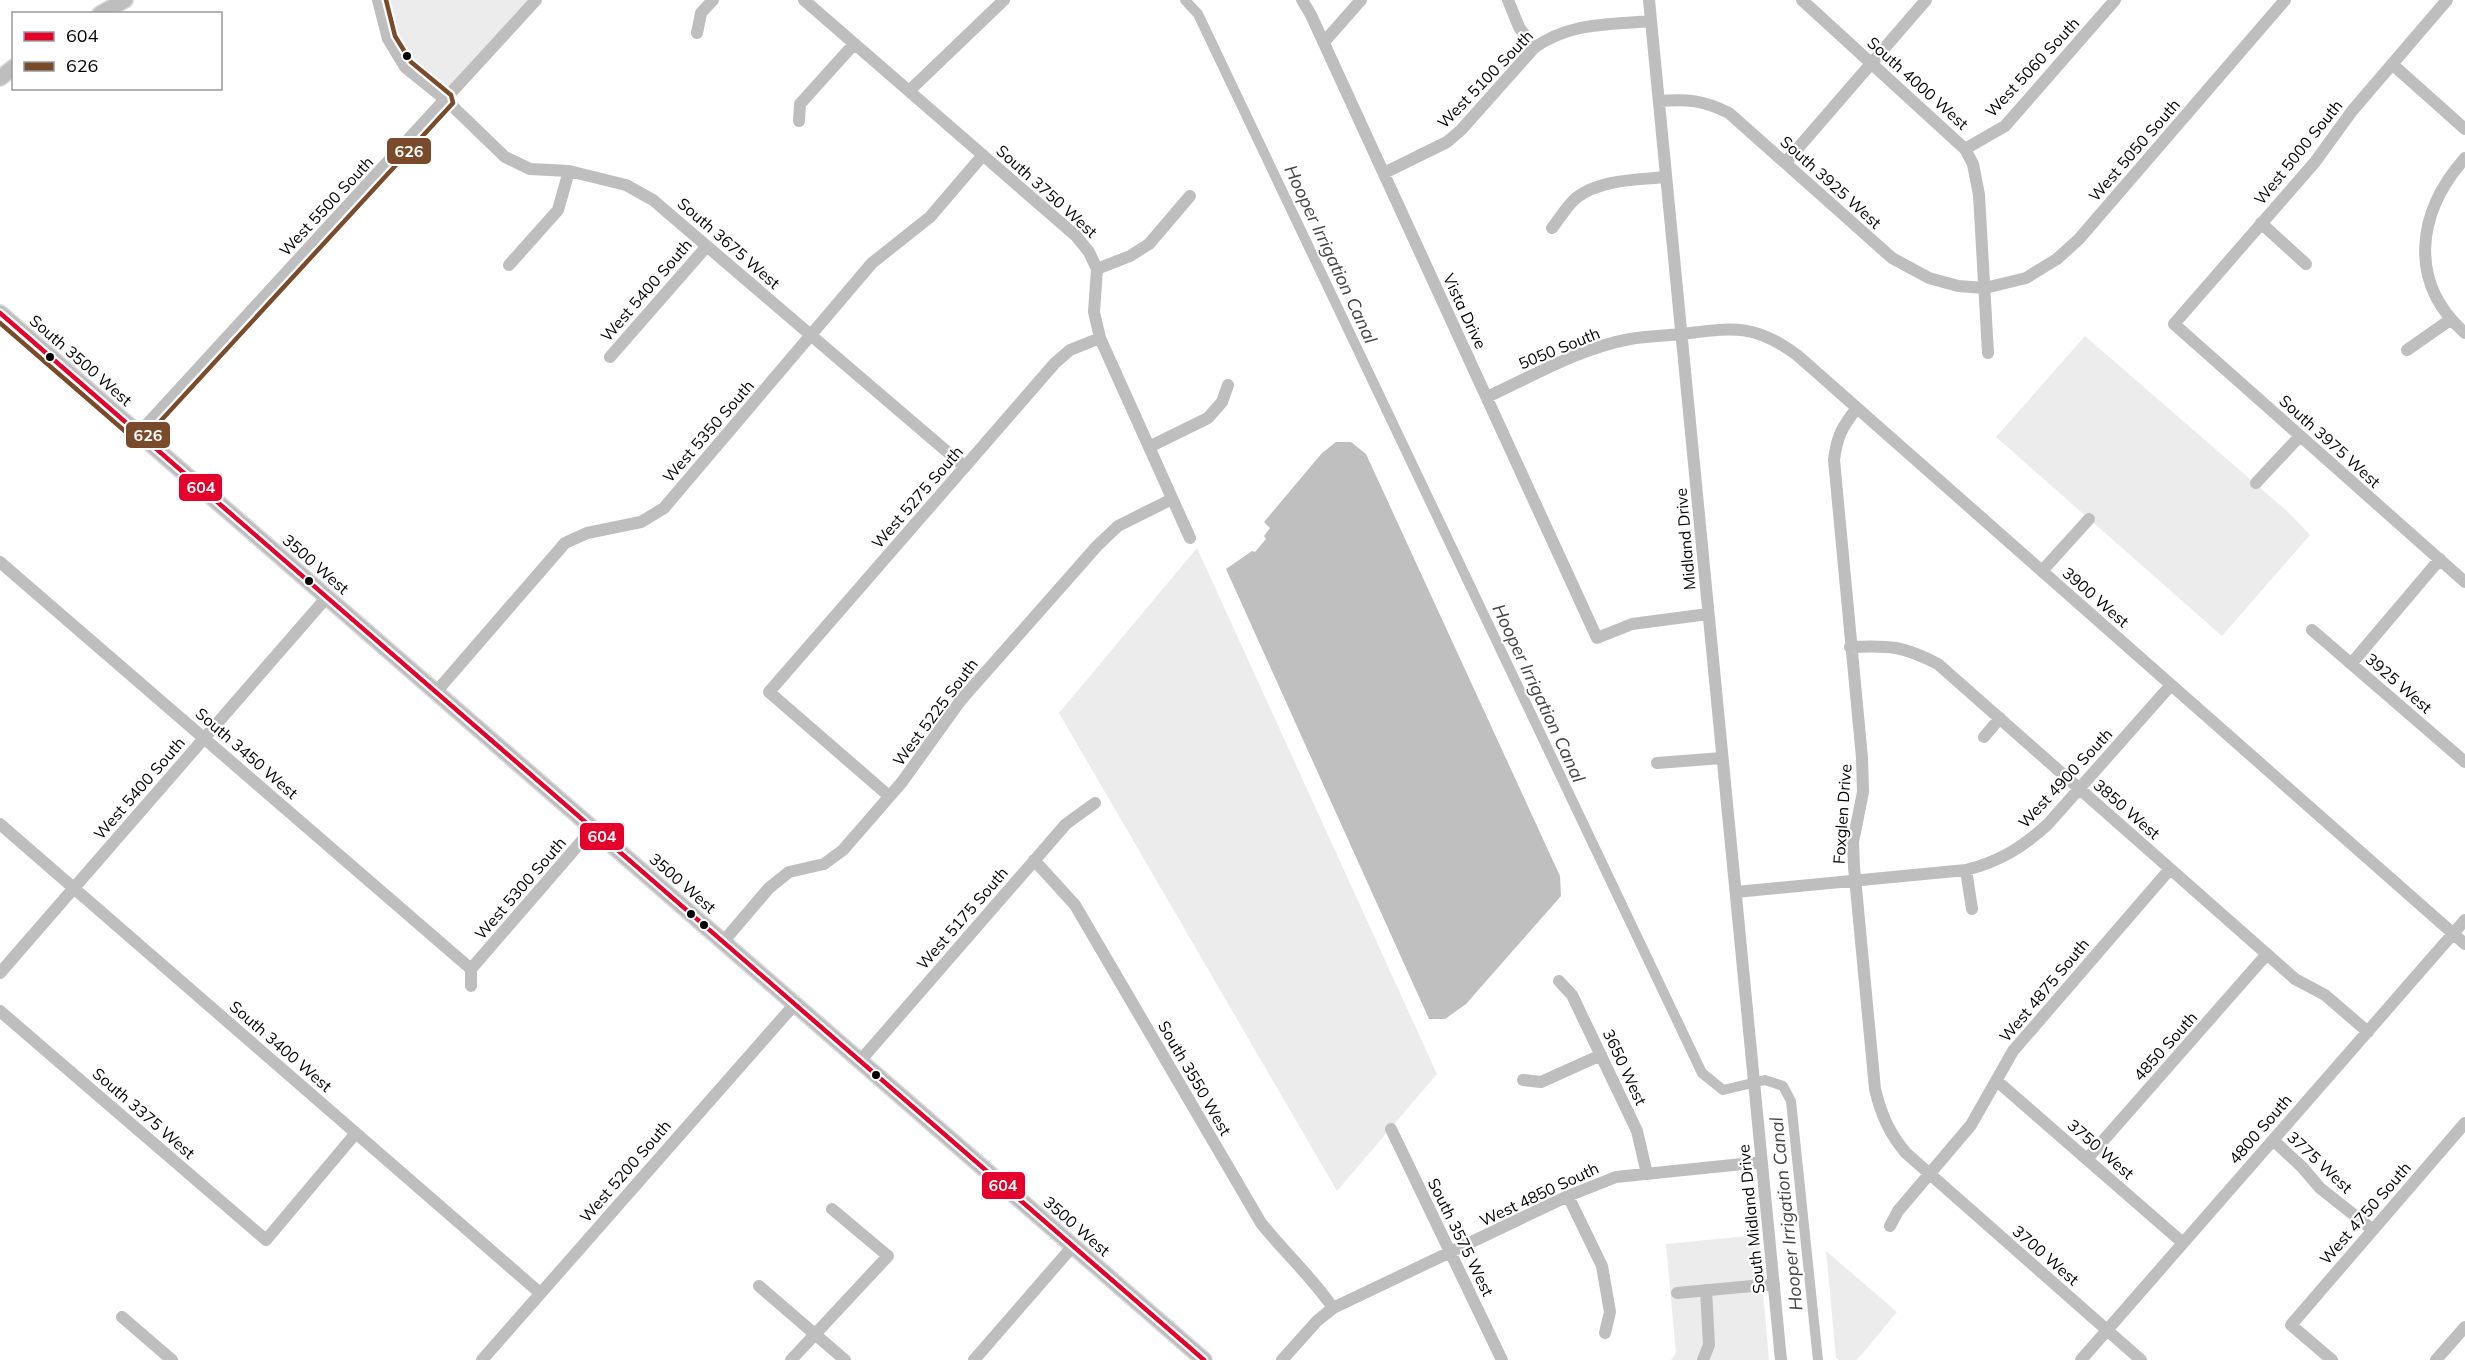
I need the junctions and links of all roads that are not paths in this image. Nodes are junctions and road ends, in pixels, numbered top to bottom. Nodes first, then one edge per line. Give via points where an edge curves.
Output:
1 (125, 0) edge
2 (378, 0) edge
3 (536, 0) edge
4 (712, 0) edge
5 (804, 0) edge
6 (1004, 0) edge
7 (1302, 0) edge
8 (1361, 0) edge
9 (1508, 0) edge
10 (1649, 0) edge
11 (1802, 0) edge
12 (1926, 0) edge
13 (2115, 0) edge
14 (2285, 0) edge
15 (2447, 0) edge
16 (104, 12) edge
17 (1651, 21) junction
18 (697, 33) dead end
19 (1324, 42) junction
20 (854, 44) junction
21 (1534, 48) junction
22 (1871, 63) junction
23 (2392, 64) junction
24 (12, 69) edge
25 (0, 78) edge
26 (909, 91) junction
27 (446, 100) junction
28 (1659, 100) junction
29 (798, 121) dead end
30 (2465, 129) edge
31 (1965, 149) junction
32 (983, 155) junction
33 (2465, 158) edge
34 (1786, 162) junction
35 (569, 171) junction
36 (1384, 173) junction
37 (1666, 177) junction
38 (1190, 196) dead end
39 (2261, 224) junction
40 (1552, 228) dead end
41 (707, 246) junction
42 (2306, 264) dead end
43 (509, 266) dead end
44 (1097, 269) junction
45 (1985, 288) junction
46 (0, 313) edge
47 (2450, 320) junction
48 (2174, 324) joint
49 (2465, 333) edge
50 (1682, 334) junction
51 (812, 336) junction
52 (1100, 338) junction
53 (2407, 350) dead end
54 (1988, 353) dead end
55 (610, 357) dead end
56 (1228, 385) dead end
57 (1487, 397) junction
58 (1857, 408) junction
59 (139, 433) junction
60 (2300, 436) junction
61 (1149, 447) junction
62 (965, 467) junction
63 (2256, 483) dead end
64 (1172, 499) junction
65 (2089, 519) dead end
66 (1190, 538) dead end
67 (2439, 560) junction
68 (0, 561) edge
69 (2042, 571) junction
70 (2465, 582) edge
71 (327, 597) junction
72 (1708, 614) junction
73 (2312, 630) dead end
74 (1850, 647) junction
75 (2351, 664) junction
76 (2171, 685) junction
77 (436, 692) junction
78 (2000, 718) junction
79 (1984, 737) dead end
80 (204, 738) junction
81 (1722, 758) junction
82 (2465, 762) edge
83 (1657, 763) dead end
84 (2080, 789) junction
85 (889, 796) junction
86 (1095, 803) dead end
87 (0, 824) edge
88 (593, 828) junction
89 (1034, 860) junction
90 (2170, 868) junction
91 (1966, 870) junction
92 (1855, 881) junction
93 (74, 888) junction
94 (1736, 892) junction
95 (1972, 909) dead end
96 (2465, 920) edge
97 (2453, 934) junction
98 (723, 942) junction
99 (2465, 944) edge
100 (2267, 954) junction
101 (471, 969) junction
102 (0, 973) edge
103 (1559, 981) dead end
104 (471, 986) dead end
105 (794, 1005) junction
106 (0, 1011) edge
107 (2368, 1032) junction
108 (1601, 1055) junction
109 (860, 1061) junction
110 (1754, 1075) joint
111 (1522, 1080) dead end
112 (1997, 1082) junction
113 (2465, 1123) edge
114 (1390, 1129) dead end
115 (356, 1133) junction
116 (2273, 1140) junction
117 (2087, 1159) junction
118 (1762, 1162) junction
119 (1647, 1174) junction
120 (1929, 1174) junction
121 (1568, 1196) junction
122 (832, 1209) dead end
123 (1890, 1226) dead end
124 (2373, 1230) junction
125 (2183, 1243) junction
126 (1073, 1246) junction
127 (1450, 1253) junction
128 (1774, 1284) junction
129 (759, 1286) dead end
130 (1706, 1290) junction
131 (540, 1293) junction
132 (1677, 1293) dead end
133 (1333, 1308) junction
134 (122, 1317) dead end
135 (2465, 1327) edge
136 (2107, 1330) junction
137 (1605, 1333) dead end
138 (816, 1334) junction
139 (172, 1360) edge
140 (482, 1360) edge
141 (791, 1360) edge
142 (845, 1360) edge
143 (974, 1360) edge
144 (1204, 1360) edge
145 (1282, 1360) edge
146 (1502, 1360) edge
147 (1703, 1360) edge
148 (1781, 1360) edge
149 (2081, 1360) edge
150 (2141, 1360) edge
151 (2332, 1360) edge
152 (2436, 1360) edge

1 - 16 main road
2 - 27 street, South 3675 West via 388,39 405,68
3 - 27 street, West 5500 South
4 - 18 street via 701,13
5 - 20 street, South 3750 West
6 - 26 street
7 - 19 street, Vista Drive
8 - 19 street
9 - 21 street via 1519,27
10 - 17 street, Midland Drive
11 - 22 street, South 4000 West
12 - 22 street
13 - 31 street, West 5060 South via 2005,126
14 - 45 street, West 5050 South via 2079,239 2057,260 2026,278
15 - 23 street, West 5000 South
17 - 21 street, West 5100 South via 1564,30
17 - 28 street, Midland Drive
19 - 36 street, Vista Drive
20 - 26 street, South 3750 West
20 - 29 street via 800,104
21 - 36 street, West 5100 South via 1447,142
22 - 31 street, South 4000 West
22 - 34 street
23 - 30 street
23 - 39 street, West 5000 South
24 - 25 main road
26 - 32 street, South 3750 West
27 - 35 street, South 3675 West via 505,157 530,169
27 - 59 street, West 5500 South
28 - 34 street, South 3925 West via 1709,103 1729,113
28 - 37 street, Midland Drive
31 - 45 street, South 4000 West via 1973,164 1979,195
32 - 44 street, South 3750 West via 1076,236
32 - 51 street, West 5350 South via 930,217 872,263
33 - 47 street via 2434,201 2427,228 2425,255 2430,281 2437,302
34 - 45 street, South 3925 West via 1892,258 1929,278
35 - 41 street, South 3675 West via 626,185 653,200
35 - 43 street via 558,210
36 - 57 street, Vista Drive
37 - 40 street via 1592,189 1575,199
37 - 50 street, Midland Drive
38 - 44 street via 1149,244
39 - 42 street
39 - 48 street, West 5000 South
41 - 51 street, South 3675 West
41 - 55 street, West 5400 South
44 - 52 street via 1094,312
45 - 54 street, South 4000 West
46 - 59 main road, South 3500 West
47 - 49 street
47 - 53 street
48 - 60 street, South 3975 West
50 - 57 street, 5050 South via 1631,339 1589,350
50 - 58 street, 3900 West via 1719,329 1761,333 1797,355
50 - 72 street, Midland Drive
51 - 62 street, South 3675 West
51 - 77 street, West 5350 South via 664,508 641,522 587,533 565,543
52 - 61 street
52 - 62 street, West 5275 South via 1070,350 1055,363
56 - 61 street via 1222,402 1208,418
57 - 72 street, Vista Drive via 1597,638 1632,624
58 - 69 street, 3900 West
58 - 74 street, Foxglen Drive via 1836,441 1834,460
59 - 71 main road, 3500 West
60 - 63 street
60 - 67 street, South 3975 West
61 - 64 street
62 - 85 street, West 5275 South via 769,692
64 - 66 street
64 - 85 street, West 5225 South via 1118,526 1097,546 961,700
65 - 69 street
67 - 70 street, South 3975 West
67 - 75 street
68 - 80 street, South 3450 West
69 - 76 street, 3900 West
71 - 77 main road, 3500 West
71 - 80 street, West 5400 South
72 - 81 street, Midland Drive
73 - 75 street, 3925 West
74 - 78 street, 3850 West via 1886,645 1910,650 1938,664
74 - 92 street, Foxglen Drive via 1863,780 1853,842
75 - 82 street, 3925 West
76 - 84 street, West 4900 South
76 - 97 street, 3900 West
77 - 88 main road, 3500 West
78 - 79 street
78 - 84 street, 3850 West
80 - 93 street, West 5400 South
80 - 101 street, South 3450 West
81 - 83 street
81 - 94 street, Midland Drive
84 - 90 street, 3850 West
84 - 91 street, West 4900 South via 2029,841 1990,864
85 - 98 street, West 5225 South via 843,850 824,864 789,872 769,888
86 - 89 street, West 5175 South via 1066,824
87 - 93 street, South 3400 West
88 - 98 main road, 3500 West
88 - 101 street, West 5300 South
89 - 109 street, West 5175 South
89 - 133 street, South 3550 West via 1075,905 1261,1223
90 - 100 street, 3850 West
90 - 112 street, West 4875 South via 2013,1051
91 - 92 street, West 4900 South
91 - 95 street
92 - 94 street, West 4900 South
92 - 120 street, Foxglen Drive via 1875,1089 1891,1136
93 - 102 street, West 5400 South
93 - 115 street, South 3400 West
94 - 110 street, Midland Drive
96 - 97 street, 4800 South
97 - 99 street, 3900 West
97 - 107 street, 4800 South
98 - 105 main road, 3500 West
100 - 107 street, 3850 West via 2295,979 2325,995
100 - 117 street, 4850 South
101 - 104 street
103 - 108 street, 3650 West via 1572,995
105 - 109 main road, 3500 West
105 - 131 street, West 5200 South
106 - 115 street, South 3375 West via 266,1240
107 - 116 street, 4800 South
108 - 111 street via 1541,1082
108 - 119 street, 3650 West via 1637,1131
109 - 126 main road, 3500 West
110 - 118 street, South Midland Drive
112 - 117 street, 3750 West
112 - 120 street, West 4875 South via 1971,1125
113 - 124 street, West 4750 South
114 - 127 street, South 3575 West
115 - 131 street, South 3400 West
116 - 124 street, 3775 West via 2320,1188
116 - 125 street, 4800 South
117 - 125 street, 3750 West
118 - 119 street, West 4850 South
118 - 128 street, South Midland Drive
119 - 121 street, West 4850 South via 1616,1177
120 - 123 street, West 4875 South
120 - 136 street, 3700 West
121 - 127 street, West 4850 South
121 - 137 street via 1602,1266 1611,1312
122 - 138 street via 888,1256
124 - 151 street, West 4750 South via 2291,1325
125 - 136 street, 4800 South
126 - 143 street
126 - 144 main road, 3500 West
127 - 133 street, West 4850 South
127 - 146 street, South 3575 West
128 - 130 street
128 - 148 street, South Midland Drive
129 - 138 street
130 - 132 street
130 - 147 street via 1709,1345
131 - 140 street, West 5200 South
133 - 145 street
134 - 139 street
135 - 152 street
136 - 149 street, 4800 South
136 - 150 street, 3700 West
138 - 141 street
138 - 142 street

